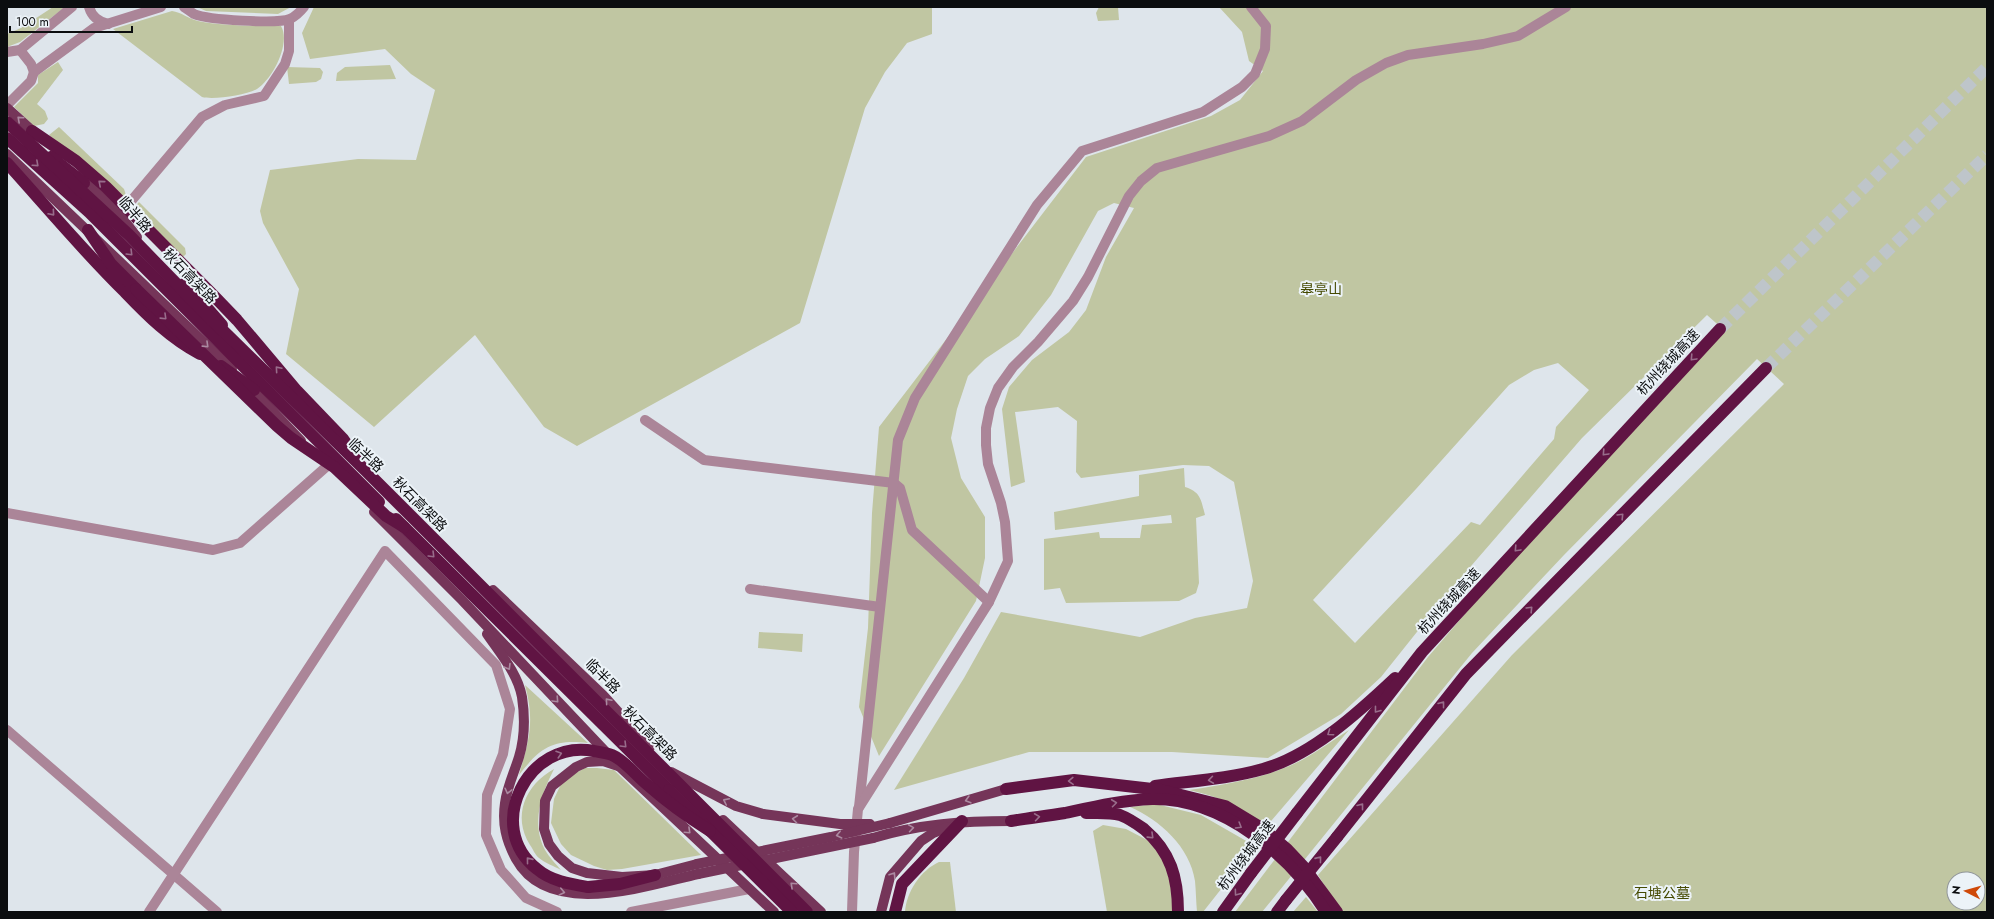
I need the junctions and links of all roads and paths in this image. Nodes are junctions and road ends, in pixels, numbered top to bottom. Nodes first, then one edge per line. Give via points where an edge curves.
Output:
1 (72, 7) edge
2 (89, 7) edge
3 (161, 7) edge
4 (184, 7) edge
5 (304, 7) edge
6 (1251, 7) edge
7 (1566, 7) edge
8 (289, 20) junction
9 (108, 24) junction
10 (20, 50) junction
11 (7, 52) edge
12 (34, 72) junction
13 (7, 106) edge
14 (7, 122) edge
15 (27, 134) junction
16 (7, 138) edge
17 (7, 154) edge
18 (7, 163) edge
19 (120, 215) junction
20 (88, 230) junction
21 (1720, 329) tunnel mouth
22 (237, 350) junction
23 (1766, 368) tunnel mouth
24 (254, 390) junction
25 (645, 420) dead end
26 (326, 467) junction
27 (365, 470) junction
28 (894, 483) junction
29 (7, 513) edge
30 (404, 527) junction
31 (750, 589) dead end
32 (462, 600) junction
33 (989, 602) junction
34 (880, 607) junction
35 (1422, 652) junction
36 (7, 730) edge
37 (618, 766) junction
38 (671, 772) junction
39 (1006, 789) joint
40 (1138, 789) junction
41 (858, 809) junction
42 (1062, 813) junction
43 (962, 821) junction
44 (1011, 821) joint
45 (890, 823) junction
46 (710, 831) junction
47 (697, 869) junction
48 (174, 874) junction
49 (655, 875) junction
50 (749, 889) junction
51 (149, 912) edge
52 (217, 912) edge
53 (557, 912) edge
54 (631, 912) edge
55 (774, 912) edge
56 (792, 912) edge
57 (807, 912) edge
58 (821, 912) edge
59 (852, 912) edge
60 (881, 912) edge
61 (895, 912) edge
62 (1178, 912) edge
63 (1223, 912) edge
64 (1277, 912) edge
65 (1326, 912) edge
66 (1337, 912) edge

1 - 10 street
2 - 9 street via 95,18
3 - 9 street
4 - 8 street via 194,14 212,18
5 - 8 street
6 - 28 street via 1266,26 1265,49 1255,74 1242,87 1203,112 1082,151 1037,205 915,398 898,440
7 - 33 street via 1518,36 1408,55 1386,63 1356,80 1302,121 1269,136 1157,168 1141,181 1129,196 1073,301 1013,367 998,388 990,408 986,428 988,464 1005,522 1008,561
8 - 19 street via 289,51 285,64 264,96 225,105 202,117
9 - 12 street via 94,28
10 - 11 street
10 - 12 street
12 - 13 street via 31,81
15 -> 13 main road, 临半路
14 - 15 highway, 秋石高架路, bridge
15 - 19 main road, 临半路
15 - 22 highway, bridge via 84,183 186,284 212,311
15 - 27 highway, 秋石高架路, bridge
27 -> 15 highway, bridge via 343,439 237,320 106,187 76,161
16 -> 30 highway, 秋石高架路, bridge via 89,212
17 - 20 main road
18 -> 24 highway via 106,273 170,336 216,362
19 - 22 main road, 临半路 via 175,287
20 -> 24 main road
20 -> 30 highway, bridge via 111,264 136,290 277,426 334,467 386,516
21 -> 35 highway, 杭州绕城高速
38 -> 22 main road, 临半路 via 603,695
64 -> 23 highway, bridge via 1466,674
24 - 26 main road
25 - 28 street via 704,460
26 - 29 street via 240,543 213,550
26 - 32 main road
27 - 57 highway, 秋石高架路, bridge
28 - 33 street via 900,488 912,530
28 - 34 street
30 -> 46 highway, 秋石高架路, bridge
31 - 34 street
32 -> 37 main road
32 -> 47 main road via 499,651 517,680 522,696 524,739 509,786 504,822 511,850 528,876 555,890 575,895 599,895
33 - 41 street
34 - 41 street
35 -> 40 highway via 1363,708 1297,755 1265,769 1231,777
35 -> 63 highway, 杭州绕城高速, bridge
36 - 48 street
37 - 49 main road via 603,761 587,762 576,767 552,786 545,801 544,815 544,829 549,844 572,868 587,873 622,877
37 -> 50 main road
45 -> 38 main road, bridge via 840,824 763,814 736,806
58 -> 38 main road, 临半路
40 -> 39 highway via 1074,780
39 -> 45 main road
40 - 66 highway via 1187,795 1225,806 1263,829 1294,856
41 - 59 street
44 -> 42 highway
42 -> 62 highway via 1120,815 1151,836 1164,850 1172,867 1177,884
42 -> 65 highway via 1105,804 1152,799 1204,808 1257,837 1287,862
43 - 44 main road
47 -> 43 main road, bridge via 873,838 902,829
60 -> 43 main road via 890,877 921,841
43 - 61 highway via 902,884
45 -> 47 main road, bridge
49 -> 46 highway, bridge via 620,884 588,887 567,884 537,870 519,846 514,831 515,806 521,786 529,774 549,758 583,749 612,755 680,812
46 - 56 highway, 秋石高架路, bridge
47 - 49 main road
48 - 51 street
48 - 52 street
48 - 53 street via 385,551 496,665 510,709 503,754 487,795 486,835 500,870 526,898
50 - 54 street
50 - 55 main road

